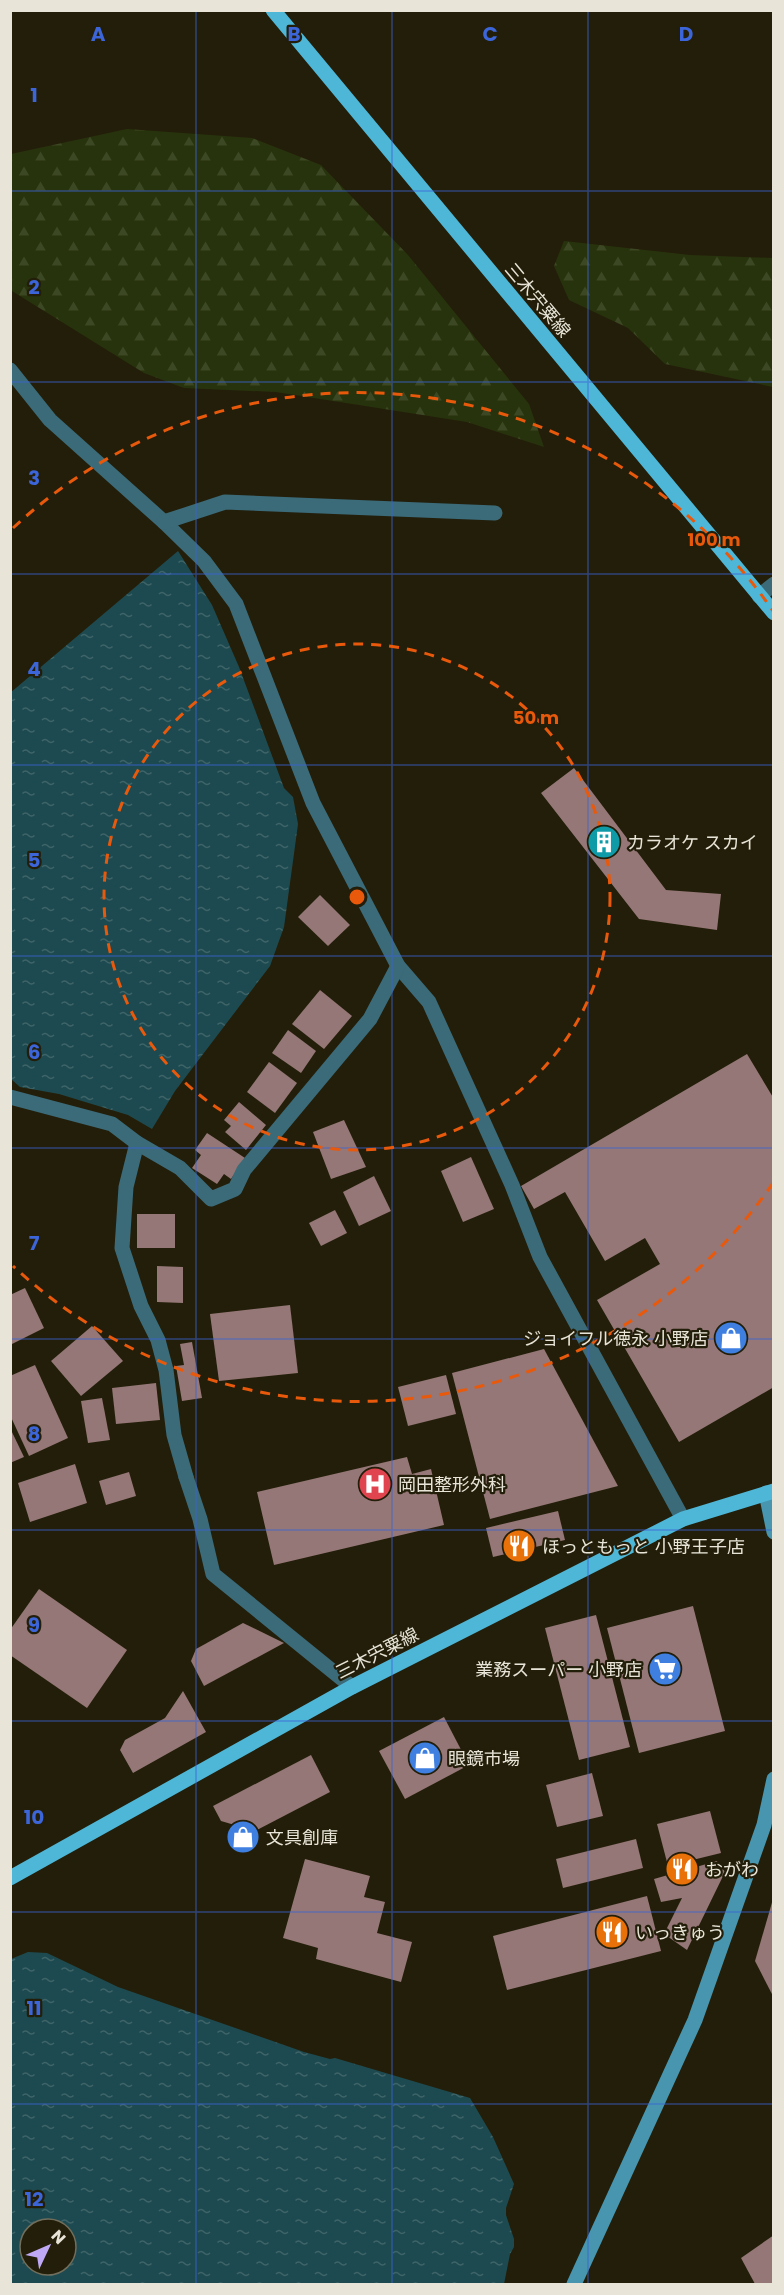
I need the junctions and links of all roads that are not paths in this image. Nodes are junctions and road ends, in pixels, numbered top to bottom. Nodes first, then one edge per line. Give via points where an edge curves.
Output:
1 (273, 10) edge
2 (10, 370) edge
3 (495, 513) dead end
4 (164, 522) junction
5 (774, 584) edge
6 (759, 596) junction
7 (774, 613) edge
8 (398, 966) junction
9 (10, 1097) edge
10 (137, 1143) junction
11 (770, 1492) edge
12 (683, 1519) junction
13 (774, 1532) edge
14 (352, 1687) junction
15 (774, 1779) edge
16 (10, 1878) edge
17 (574, 2284) edge

1 - 6 main road, 三木宍粟線
2 - 4 street via 50,420
3 - 4 street via 225,502
4 - 8 street via 204,561 236,604 314,803
5 - 6 street
6 - 7 main road, 三木宍粟線
8 - 10 street via 370,1019 244,1170 235,1189 211,1199 180,1168
8 - 12 street via 429,1002 512,1185 540,1257
9 - 10 street via 111,1124
10 - 14 street via 126,1186 122,1248 141,1306 158,1340 174,1435 213,1574
11 - 12 main road, 三木宍粟線
11 - 13 street
12 - 14 main road, 三木宍粟線
14 - 16 main road, 三木宍粟線
15 - 17 street via 764,1825 695,2020

